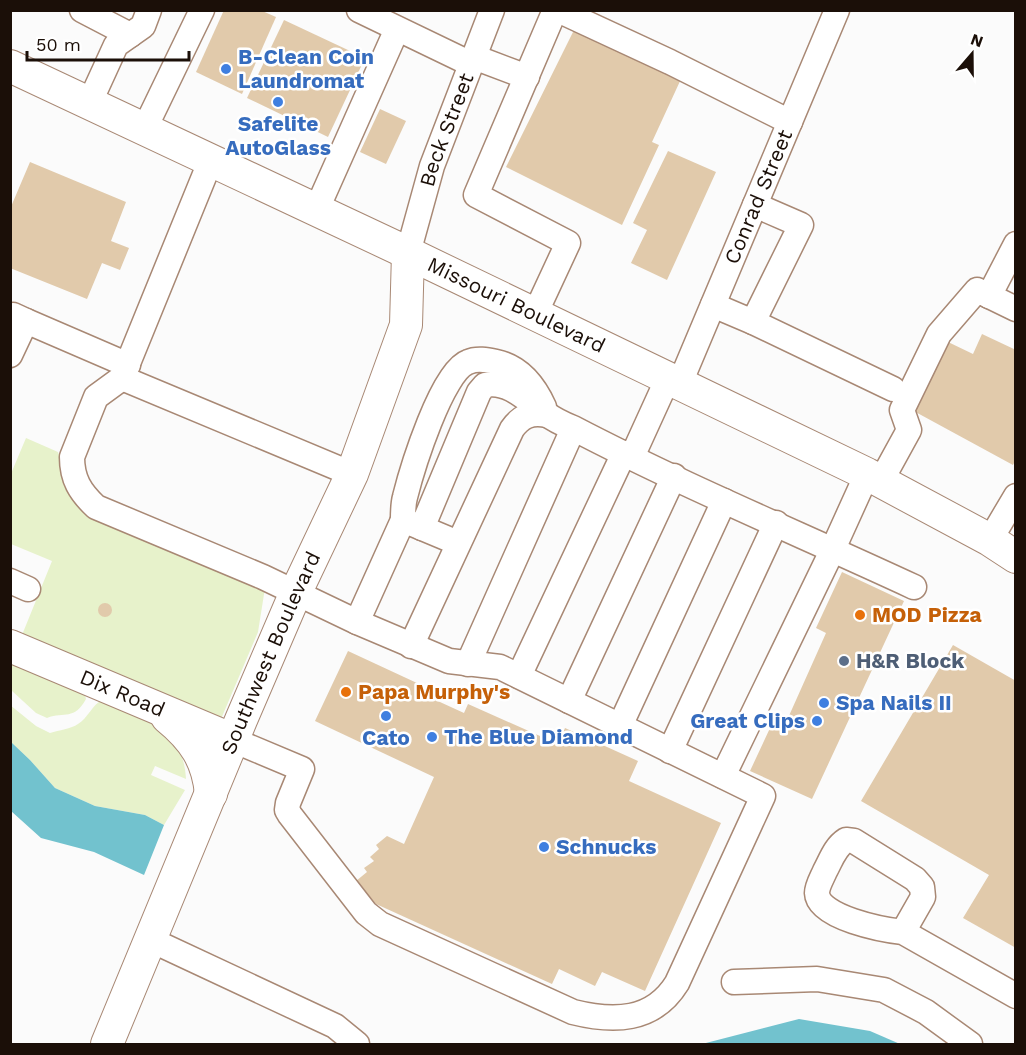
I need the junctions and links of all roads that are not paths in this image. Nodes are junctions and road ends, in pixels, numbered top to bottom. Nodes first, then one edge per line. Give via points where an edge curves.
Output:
1 (82, 10) edge
2 (149, 10) edge
3 (202, 10) edge
4 (359, 10) edge
5 (492, 10) edge
6 (557, 10) edge
7 (837, 10) edge
8 (398, 29) junction
9 (130, 35) junction
10 (472, 60) junction
11 (10, 66) edge
12 (527, 77) junction
13 (89, 104) junction
14 (790, 122) junction
15 (144, 130) junction
16 (210, 162) junction
17 (755, 205) junction
18 (316, 211) junction
19 (1016, 244) edge
20 (408, 253) junction
21 (989, 296) junction
22 (713, 304) junction
23 (1016, 309) edge
24 (535, 314) junction
25 (18, 317) edge
26 (753, 322) junction
27 (10, 355) edge
28 (125, 371) junction
29 (674, 381) junction
30 (893, 389) dead end
31 (547, 415) junction
32 (573, 429) junction
33 (628, 455) junction
34 (352, 474) junction
35 (674, 476) junction
36 (874, 478) junction
37 (1016, 496) edge
38 (724, 501) junction
39 (776, 523) junction
40 (412, 524) junction
41 (458, 543) junction
42 (833, 549) junction
43 (1003, 549) edge
44 (914, 587) dead end
45 (296, 592) junction
46 (357, 622) junction
47 (10, 646) edge
48 (411, 646) junction
49 (468, 664) junction
50 (519, 676) junction
51 (569, 701) junction
52 (150, 704) junction
53 (620, 726) junction
54 (233, 741) junction
55 (670, 751) junction
56 (723, 776) junction
57 (211, 794) junction
58 (903, 932) junction
59 (151, 940) junction
60 (734, 982) dead end
61 (1016, 996) edge
62 (107, 1044) edge
63 (357, 1044) edge
64 (970, 1044) edge

1 - 9 street
2 - 9 street via 143,26
3 - 15 street
4 - 8 street
5 - 10 street, Beck Street
6 - 12 street
6 - 14 street
7 - 14 street, Conrad Street
8 - 10 street
8 - 18 street
9 - 13 street via 116,45
10 - 12 street
10 - 20 street, Beck Street via 432,166
11 - 13 main road, Missouri Boulevard
12 - 24 street via 476,195 568,243
13 - 15 main road, Missouri Boulevard
14 - 17 street, Conrad Street
15 - 16 main road, Missouri Boulevard
16 - 18 main road, Missouri Boulevard
16 - 28 street
17 - 22 street, Conrad Street
17 - 26 street via 801,225
18 - 20 main road, Missouri Boulevard
19 - 21 street
20 - 24 main road, Missouri Boulevard
20 - 34 main road, Southwest Boulevard via 406,326
21 - 23 street
21 - 36 street via 977,290 939,334 902,410 909,430
22 - 26 street
22 - 29 street, Conrad Street
24 - 29 main road, Missouri Boulevard
25 - 27 street
25 - 28 street
26 - 30 street
28 - 34 street
28 - 45 street via 96,397 72,457 76,484 84,496 96,507
29 - 33 street, Conrad Street
29 - 36 main road, Missouri Boulevard
31 - 32 street
31 - 40 street via 508,388 494,383 485,385
31 - 40 street via 529,381 512,367 489,360 467,362 455,371 433,416 404,499
31 - 41 street via 525,416 512,429
32 - 33 street
32 - 49 street
33 - 35 street
33 - 50 street, Conrad Street
34 - 45 main road, Southwest Boulevard
35 - 38 street
35 - 51 street
36 - 42 street
36 - 43 main road, Missouri Boulevard
37 - 43 street
38 - 39 street
38 - 53 street
39 - 42 street
39 - 55 street
40 - 41 street
40 - 46 street
41 - 48 street
42 - 44 street
42 - 56 street
45 - 46 street
45 - 54 main road, Southwest Boulevard
46 - 48 street
47 - 52 main road, Dix Road
48 - 49 street
49 - 50 street via 500,667
50 - 51 street
51 - 53 street
52 - 54 main road, Dix Road
52 - 57 main road via 181,728 195,746 206,765
53 - 55 street
54 - 56 street via 302,769 287,810 366,913 380,924 573,1012 597,1018 629,1017 653,1009 677,983 763,796
54 - 57 main road, Southwest Boulevard
55 - 56 street
57 - 59 main road, Southwest Boulevard
58 - 58 street via 851,920 823,907 817,895 819,883 839,844 854,841 922,886 923,897
58 - 61 street
59 - 62 main road, Southwest Boulevard
59 - 63 street via 336,1026
60 - 64 street via 817,979 884,990 926,1012

